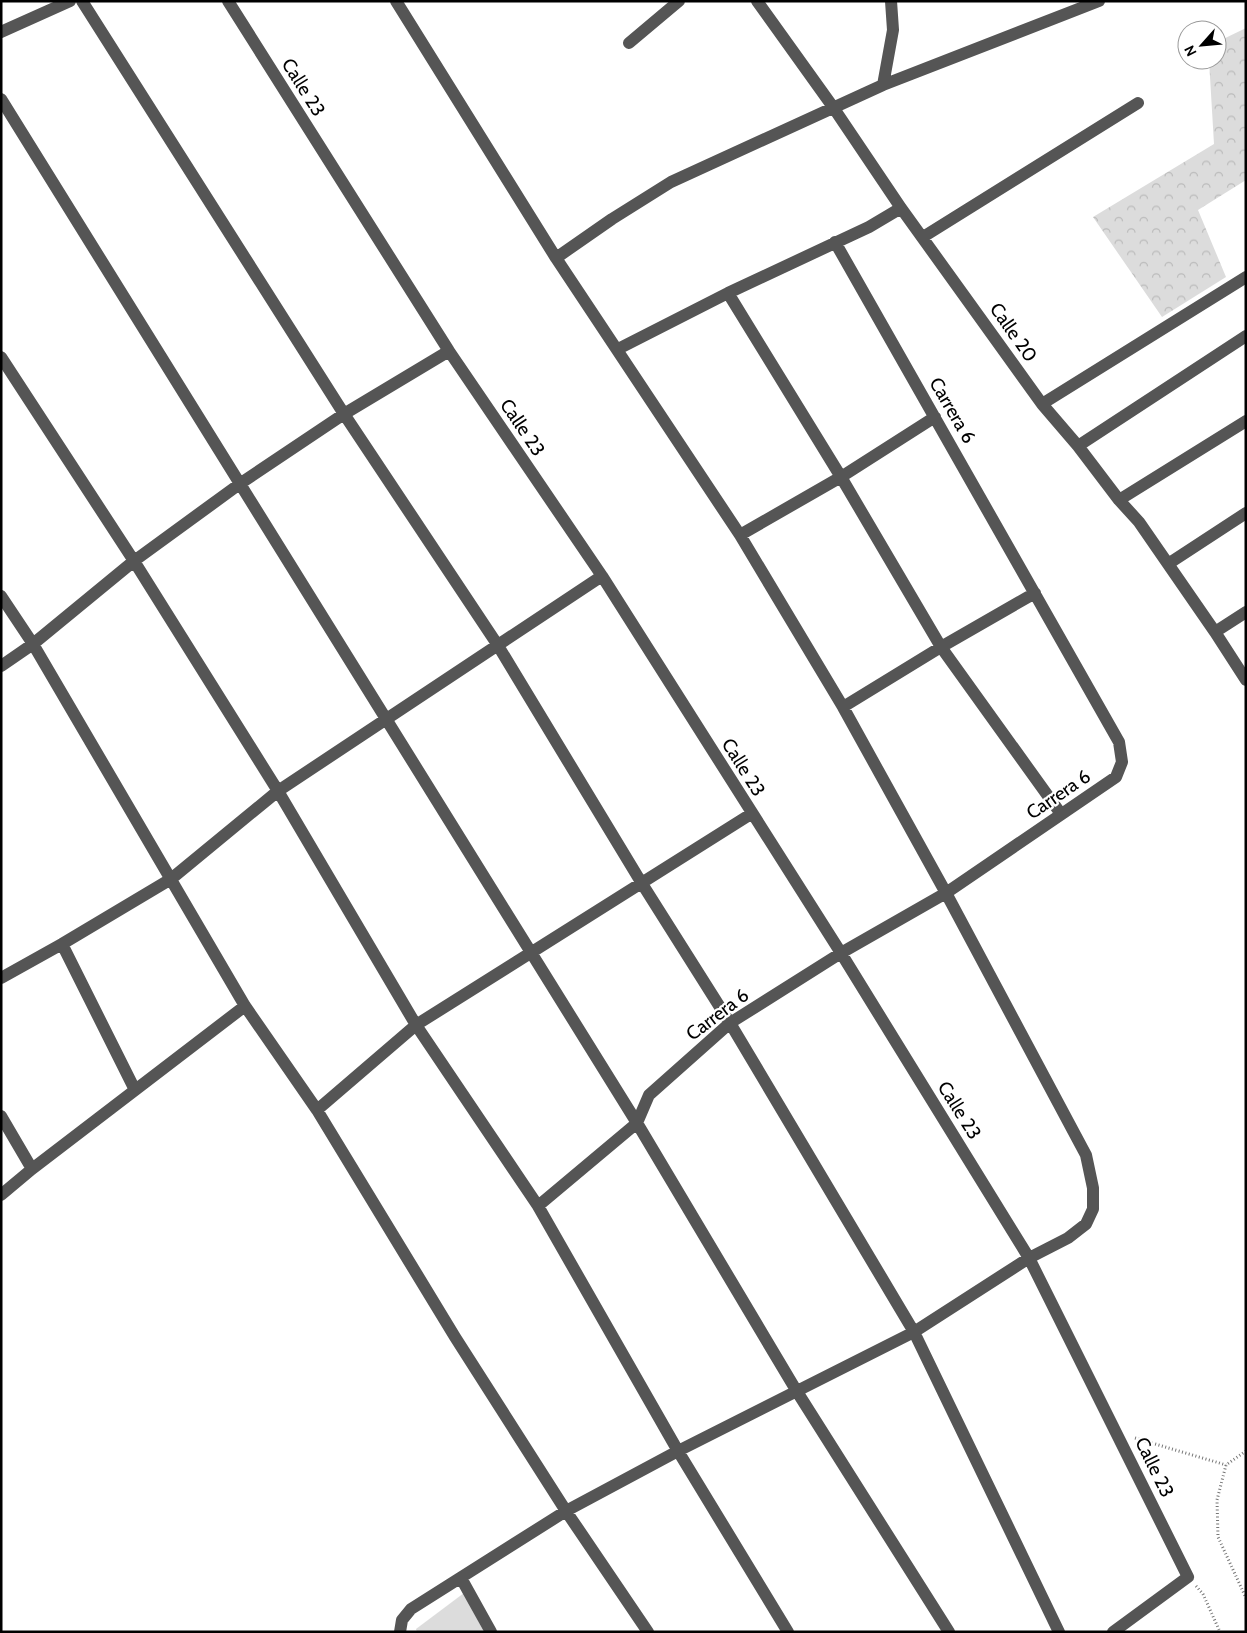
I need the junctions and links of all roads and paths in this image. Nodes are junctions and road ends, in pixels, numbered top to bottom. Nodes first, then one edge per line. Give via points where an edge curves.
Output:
1 (70, 1) edge
2 (82, 1) edge
3 (228, 1) edge
4 (396, 1) edge
5 (679, 1) edge
6 (757, 1) edge
7 (891, 1) edge
8 (1099, 1) edge
9 (1, 32) edge
10 (629, 43) dead end
11 (883, 85) junction
12 (1, 99) edge
13 (1138, 103) dead end
14 (833, 107) junction
15 (901, 208) junction
16 (923, 237) junction
17 (835, 242) junction
18 (556, 258) junction
19 (1246, 277) edge
20 (728, 293) junction
21 (1246, 336) edge
22 (618, 349) junction
23 (449, 351) junction
24 (1, 357) edge
25 (1042, 404) junction
26 (344, 414) junction
27 (935, 417) junction
28 (1246, 420) edge
29 (1078, 446) junction
30 (841, 477) junction
31 (241, 483) junction
32 (1119, 500) junction
33 (1246, 513) edge
34 (740, 535) junction
35 (134, 560) junction
36 (1168, 564) junction
37 (602, 576) junction
38 (1035, 593) junction
39 (1, 596) edge
40 (1246, 612) edge
41 (1215, 632) junction
42 (33, 644) junction
43 (497, 644) junction
44 (941, 647) junction
45 (1, 666) edge
46 (1246, 680) edge
47 (843, 707) junction
48 (387, 718) junction
49 (278, 791) junction
50 (752, 814) junction
51 (1061, 814) junction
52 (171, 879) junction
53 (641, 882) junction
54 (946, 893) junction
55 (62, 944) junction
56 (532, 952) junction
57 (841, 953) junction
58 (1, 978) edge
59 (246, 1006) junction
60 (730, 1023) junction
61 (416, 1024) junction
62 (135, 1090) junction
63 (317, 1110) junction
64 (1, 1116) edge
65 (638, 1123) junction
66 (32, 1169) junction
67 (1, 1195) edge
68 (538, 1206) junction
69 (1029, 1258) junction
70 (914, 1332) junction
71 (796, 1390) junction
72 (1117, 1433) junction
73 (678, 1451) junction
74 (1246, 1451) edge
75 (1226, 1465) junction
76 (566, 1511) junction
77 (1188, 1577) junction
78 (461, 1578) junction
79 (1246, 1598) edge
80 (400, 1632) edge
81 (491, 1632) edge
82 (648, 1632) edge
83 (788, 1632) edge
84 (949, 1632) edge
85 (1059, 1632) edge
86 (1113, 1632) edge
87 (1220, 1632) edge

1 - 9 street
2 - 26 street
3 - 23 street, Calle 23
4 - 18 street
5 - 10 street
6 - 14 street, Calle 20
7 - 11 street via 893,30
8 - 11 street
11 - 14 street
12 - 31 street
13 - 16 street
14 - 15 street, Calle 20
14 - 18 street via 671,182
15 - 16 street, Calle 20
15 - 17 street
16 - 25 street, Calle 20
17 - 20 street
17 - 27 street, Carrera 6
18 - 22 street
19 - 25 street
20 - 22 street
20 - 30 street
21 - 29 street
22 - 34 street
23 - 26 street
23 - 37 street, Calle 23
24 - 35 street
25 - 29 street, Calle 20
26 - 31 street
26 - 43 street
27 - 30 street
27 - 38 street, Carrera 6
28 - 32 street
29 - 32 street, Calle 20
30 - 34 street
30 - 44 street
31 - 35 street
31 - 48 street
32 - 36 street, Calle 20 via 1139,522
33 - 36 street
34 - 47 street
35 - 42 street
35 - 49 street
36 - 41 street, Calle 20
37 - 43 street
37 - 50 street, Calle 23
38 - 44 street
38 - 51 street, Carrera 6 via 1119,742 1122,762 1116,777
39 - 42 street
40 - 41 street
41 - 46 street, Calle 20
42 - 45 street
42 - 52 street
43 - 48 street
43 - 53 street
44 - 47 street
44 - 51 street
47 - 54 street
48 - 49 street
48 - 56 street
49 - 52 street
49 - 61 street
50 - 53 street
50 - 57 street, Calle 23
51 - 54 street, Carrera 6
52 - 55 street
52 - 59 street
53 - 56 street
53 - 60 street
54 - 57 street, Carrera 6
54 - 69 street via 1086,1155 1093,1188 1093,1209 1086,1224 1068,1238
55 - 58 street
55 - 62 street
56 - 61 street
56 - 65 street
57 - 60 street, Carrera 6
57 - 69 street, Calle 23
59 - 62 street
59 - 63 street
60 - 65 street, Carrera 6 via 650,1095
60 - 70 street
61 - 63 street
61 - 68 street
62 - 66 street
63 - 76 street via 455,1337
64 - 66 street
65 - 68 street, Carrera 6
65 - 71 street
66 - 67 street
68 - 73 street
69 - 70 street
69 - 72 street, Calle 23
70 - 71 street
70 - 85 street
71 - 73 street
71 - 84 street
72 - 75 path
72 - 77 street, Calle 23
73 - 76 street
73 - 83 street
74 - 75 path
75 - 79 path via 1217,1500 1218,1537
76 - 78 street
76 - 82 street
77 - 86 street
77 - 87 path via 1203,1594
78 - 80 street via 412,1609 402,1620
78 - 81 street

